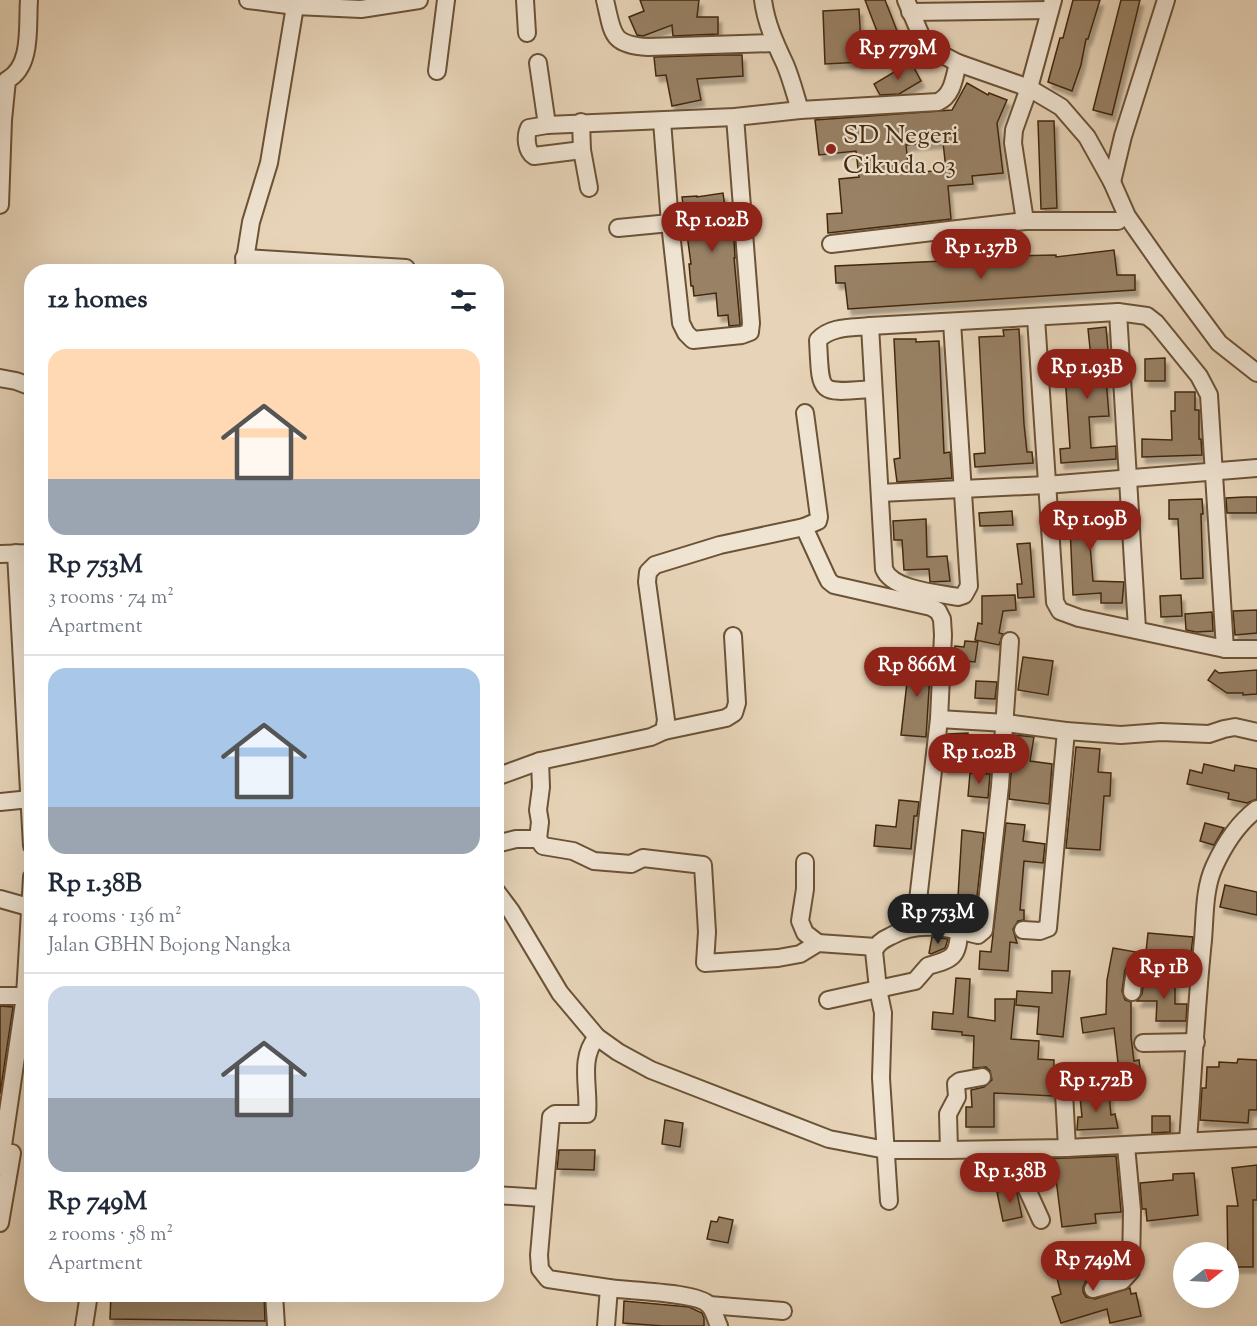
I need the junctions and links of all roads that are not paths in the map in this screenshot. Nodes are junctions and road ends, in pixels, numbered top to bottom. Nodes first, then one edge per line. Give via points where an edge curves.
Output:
1 (29, 0) edge
2 (248, 0) edge
3 (419, 0) edge
4 (446, 0) edge
5 (525, 0) edge
6 (605, 0) edge
7 (763, 0) edge
8 (1166, 0) edge
9 (295, 3) edge
10 (1052, 5) edge
11 (908, 6) edge
12 (527, 33) dead end
13 (775, 43) junction
14 (538, 63) dead end
15 (958, 63) junction
16 (437, 71) dead end
17 (1029, 88) junction
18 (800, 110) junction
19 (735, 117) junction
20 (662, 121) junction
21 (581, 122) junction
22 (547, 124) junction
23 (582, 150) junction
24 (1112, 182) junction
25 (589, 188) dead end
26 (0, 205) edge
27 (1025, 221) junction
28 (1118, 221) dead end
29 (670, 223) junction
30 (618, 228) dead end
31 (831, 244) dead end
32 (243, 264) edge
33 (1118, 312) junction
34 (1036, 318) junction
35 (952, 322) junction
36 (870, 327) junction
37 (1257, 372) edge
38 (0, 378) edge
39 (24, 384) edge
40 (873, 389) junction
41 (805, 413) dead end
42 (1257, 468) edge
43 (1213, 473) junction
44 (1129, 479) junction
45 (1046, 485) junction
46 (963, 490) junction
47 (880, 493) junction
48 (804, 527) junction
49 (20, 553) edge
50 (1137, 629) junction
51 (733, 636) dead end
52 (1010, 641) dead end
53 (1225, 649) junction
54 (1257, 649) edge
55 (24, 651) edge
56 (939, 719) junction
57 (1006, 723) junction
58 (664, 731) junction
59 (1066, 731) junction
60 (1257, 732) edge
61 (540, 761) junction
62 (504, 774) edge
63 (24, 800) edge
64 (0, 802) edge
65 (1257, 809) edge
66 (538, 839) junction
67 (504, 842) edge
68 (805, 862) dead end
69 (0, 899) edge
70 (504, 902) edge
71 (24, 906) edge
72 (915, 926) junction
73 (1023, 930) dead end
74 (959, 931) junction
75 (818, 943) junction
76 (876, 947) junction
77 (1199, 977) junction
78 (878, 989) junction
79 (1132, 992) dead end
80 (0, 996) edge
81 (24, 996) edge
82 (828, 1000) dead end
83 (24, 1003) edge
84 (597, 1037) junction
85 (1196, 1042) junction
86 (1143, 1043) dead end
87 (24, 1074) edge
88 (982, 1077) dead end
89 (1088, 1082) dead end
90 (1257, 1138) edge
91 (1188, 1141) junction
92 (1126, 1146) junction
93 (1067, 1148) junction
94 (1031, 1149) junction
95 (886, 1150) junction
96 (949, 1150) junction
97 (0, 1166) edge
98 (2, 1195) edge
99 (504, 1196) edge
100 (543, 1198) junction
101 (889, 1201) dead end
102 (1041, 1220) dead end
103 (0, 1223) edge
104 (609, 1288) junction
105 (1093, 1289) dead end
106 (88, 1302) edge
107 (274, 1302) edge
108 (710, 1305) junction
109 (783, 1311) dead end
110 (84, 1326) edge
111 (276, 1326) edge
112 (606, 1326) edge
113 (719, 1326) edge

1 - 26 street via 26,56 7,80
2 - 9 street
3 - 9 street via 361,9
4 - 16 street
5 - 12 street
6 - 13 street via 613,30 619,41 628,45
7 - 13 street
8 - 24 street
9 - 32 street via 269,163
10 - 11 street
10 - 17 street
11 - 15 street via 927,45
13 - 18 street
14 - 22 street
15 - 17 street
15 - 18 street via 950,93 938,102
17 - 24 street via 1073,120
17 - 27 street via 1013,143
18 - 19 street
19 - 20 street
19 - 29 street via 750,332 693,340 686,333 681,323
20 - 21 street
20 - 29 street
21 - 22 street
21 - 23 street
22 - 23 street via 529,128 531,154
23 - 25 street
24 - 37 street via 1134,225 1219,343
27 - 28 street
27 - 31 street
29 - 30 street
33 - 34 street
33 - 43 street via 1147,316 1156,322 1199,376 1209,395
33 - 44 street
34 - 35 street
34 - 45 street
35 - 36 street
35 - 46 street
36 - 40 street
36 - 40 street via 831,330 818,340 820,381 825,389
38 - 39 street
40 - 47 street
41 - 48 street via 819,517 814,525
42 - 43 street
43 - 44 street
43 - 53 street
44 - 45 street
44 - 50 street
45 - 46 street
45 - 50 street via 1055,602 1060,611
46 - 47 street
46 - 47 street via 969,586 958,597 897,584 886,575
48 - 56 street via 834,585 938,611 943,635
48 - 58 street via 720,545 655,566 648,572 666,720
49 - 55 street
50 - 53 street
51 - 58 street via 737,703 734,713
52 - 57 street
53 - 54 street
56 - 57 street
56 - 72 street
57 - 59 street
57 - 74 street via 984,930 978,935
58 - 61 street
59 - 60 street via 1209,734 1235,727
59 - 73 street via 1048,928 1040,932
61 - 62 street
61 - 66 street
63 - 64 street
65 - 77 street via 1233,833 1214,868
66 - 67 street
66 - 75 street via 543,846 573,851 594,861 631,864 643,858 704,865 705,963 778,958 800,954
68 - 75 street via 800,921 805,933
69 - 71 street
70 - 84 street via 560,993
72 - 74 street
72 - 76 street via 899,931
74 - 78 street via 952,958 928,966 911,983
75 - 76 street
76 - 78 street
77 - 79 street via 1148,962 1136,971
77 - 85 street
78 - 82 street
78 - 95 street via 883,1012 881,1078
80 - 81 street
83 - 97 street
84 - 95 street via 651,1070 797,1128
84 - 100 street via 589,1047 586,1062 587,1114 551,1117
85 - 86 street
85 - 91 street
87 - 98 street
88 - 96 street via 956,1084 957,1100 948,1114
89 - 93 street via 1071,1084 1064,1093
90 - 91 street
91 - 92 street
92 - 93 street
92 - 105 street via 1132,1210 1131,1271 1122,1281
93 - 94 street
94 - 96 street
94 - 102 street via 1032,1168 1026,1187
95 - 96 street
95 - 101 street
98 - 103 street
99 - 100 street
100 - 104 street via 539,1260 543,1275 553,1281
104 - 108 street via 686,1296
104 - 112 street
106 - 110 street
107 - 111 street
108 - 109 street
108 - 113 street

